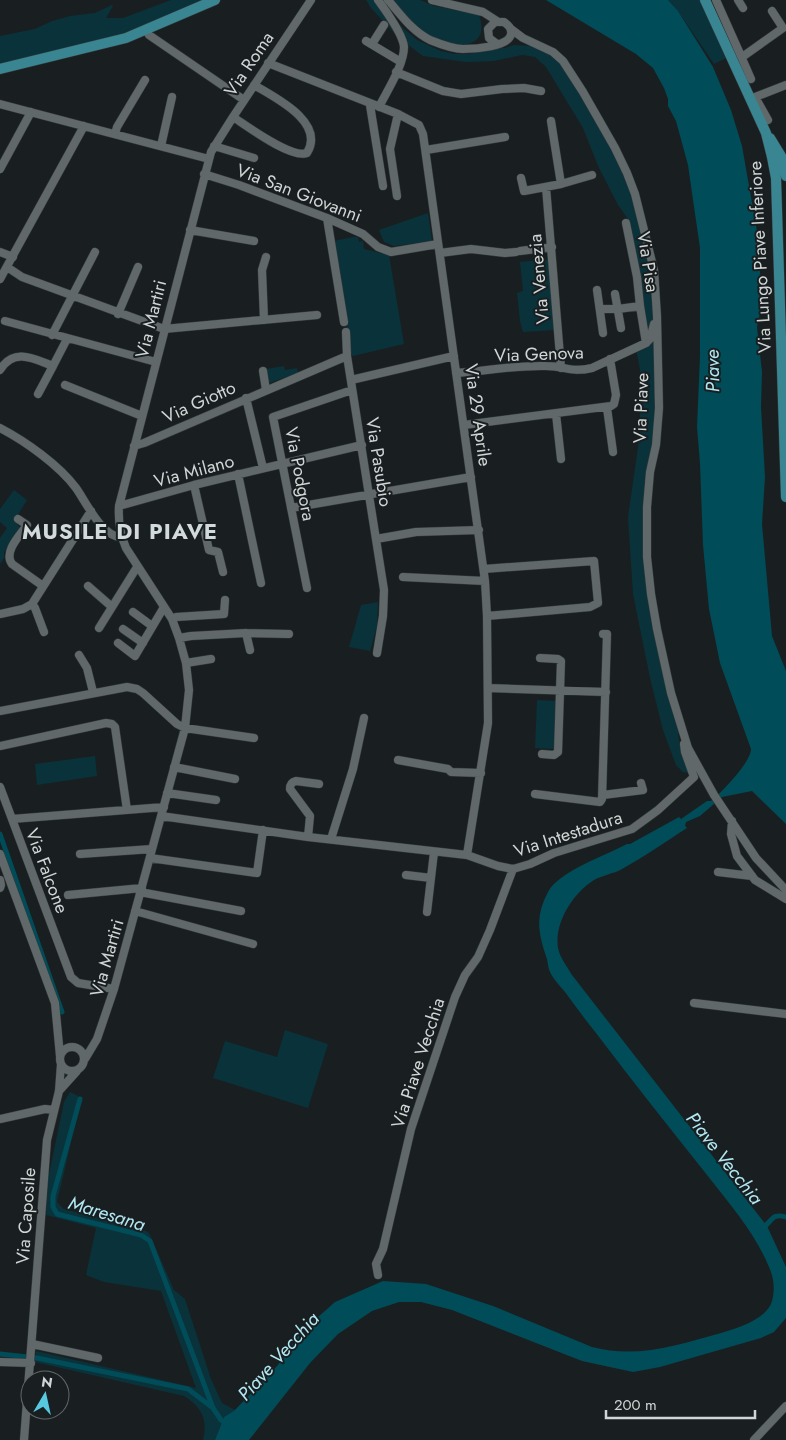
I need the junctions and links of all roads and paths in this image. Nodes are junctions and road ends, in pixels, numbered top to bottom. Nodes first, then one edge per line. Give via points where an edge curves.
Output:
1 (215, 0) edge
2 (311, 0) edge
3 (378, 0) edge
4 (388, 0) edge
5 (432, 0) edge
6 (705, 0) edge
7 (716, 0) edge
8 (738, 0) edge
9 (743, 8) dead end
10 (477, 10) junction
11 (772, 11) dead end
12 (497, 21) junction
13 (384, 25) dead end
14 (511, 29) junction
15 (146, 30) junction
16 (488, 31) junction
17 (508, 40) junction
18 (533, 43) junction
19 (497, 44) junction
20 (469, 49) junction
21 (741, 56) junction
22 (401, 62) junction
23 (268, 63) junction
24 (0, 69) edge
25 (396, 72) junction
26 (751, 79) dead end
27 (145, 80) dead end
28 (254, 85) junction
29 (786, 85) edge
30 (541, 92) dead end
31 (172, 97) dead end
32 (753, 98) junction
33 (244, 100) junction
34 (0, 104) edge
35 (374, 106) junction
36 (30, 112) junction
37 (398, 114) junction
38 (233, 116) junction
39 (768, 120) dead end
40 (552, 121) dead end
41 (84, 126) junction
42 (766, 133) junction
43 (115, 134) junction
44 (505, 137) dead end
45 (161, 146) junction
46 (214, 146) junction
47 (426, 150) junction
48 (254, 158) dead end
49 (209, 159) junction
50 (0, 169) edge
51 (204, 174) junction
52 (592, 175) dead end
53 (786, 176) edge
54 (521, 178) dead end
55 (562, 184) junction
56 (383, 186) dead end
57 (546, 187) junction
58 (397, 196) dead end
59 (328, 218) junction
60 (626, 223) dead end
61 (190, 230) junction
62 (254, 240) dead end
63 (438, 244) junction
64 (552, 247) junction
65 (0, 252) edge
66 (95, 252) dead end
67 (440, 253) junction
68 (13, 257) junction
69 (266, 257) dead end
70 (7, 267) junction
71 (138, 268) dead end
72 (0, 279) edge
73 (598, 290) dead end
74 (615, 294) dead end
75 (72, 296) junction
76 (640, 306) junction
77 (600, 309) junction
78 (618, 309) junction
79 (118, 314) junction
80 (317, 315) dead end
81 (657, 316) junction
82 (264, 320) junction
83 (5, 321) dead end
84 (344, 322) dead end
85 (621, 328) dead end
86 (164, 329) junction
87 (346, 332) dead end
88 (603, 333) dead end
89 (52, 335) junction
90 (67, 339) junction
91 (646, 343) junction
92 (347, 356) junction
93 (454, 356) junction
94 (610, 358) junction
95 (156, 362) junction
96 (53, 366) junction
97 (561, 368) junction
98 (0, 370) edge
99 (263, 371) dead end
100 (456, 373) junction
101 (351, 380) junction
102 (64, 384) dead end
103 (266, 390) junction
104 (352, 390) junction
105 (38, 394) dead end
106 (246, 398) junction
107 (607, 408) junction
108 (556, 414) junction
109 (142, 416) junction
110 (464, 425) junction
111 (0, 428) edge
112 (135, 443) junction
113 (362, 445) junction
114 (613, 452) dead end
115 (561, 459) dead end
116 (283, 464) junction
117 (263, 468) junction
118 (238, 474) junction
119 (471, 476) junction
120 (194, 485) junction
121 (369, 493) junction
122 (786, 497) edge
123 (120, 502) junction
124 (291, 508) junction
125 (92, 511) junction
126 (18, 519) dead end
127 (479, 530) junction
128 (121, 533) junction
129 (376, 539) junction
130 (137, 567) junction
131 (484, 569) junction
132 (223, 572) dead end
133 (403, 578) dead end
134 (485, 581) junction
135 (262, 583) dead end
136 (43, 586) junction
137 (88, 586) dead end
138 (307, 588) dead end
139 (225, 600) dead end
140 (32, 604) junction
141 (112, 607) junction
142 (164, 607) junction
143 (133, 612) dead end
144 (0, 614) edge
145 (487, 616) junction
146 (172, 619) junction
147 (152, 626) junction
148 (99, 628) dead end
149 (123, 629) dead end
150 (44, 632) dead end
151 (246, 633) junction
152 (289, 634) dead end
153 (603, 634) dead end
154 (179, 638) junction
155 (118, 643) dead end
156 (143, 643) junction
157 (250, 650) dead end
158 (377, 653) dead end
159 (79, 654) dead end
160 (540, 658) dead end
161 (212, 659) dead end
162 (186, 663) junction
163 (488, 688) junction
164 (560, 690) junction
165 (93, 692) junction
166 (606, 692) junction
167 (0, 711) edge
168 (364, 718) dead end
169 (184, 728) junction
170 (254, 738) dead end
171 (685, 740) junction
172 (0, 746) edge
173 (542, 754) dead end
174 (398, 760) dead end
175 (174, 767) junction
176 (481, 773) junction
177 (694, 777) junction
178 (235, 779) dead end
179 (641, 783) dead end
180 (319, 784) dead end
181 (0, 786) edge
182 (709, 786) junction
183 (167, 793) junction
184 (535, 794) dead end
185 (603, 795) junction
186 (216, 800) dead end
187 (164, 807) junction
188 (127, 810) junction
189 (161, 816) junction
190 (12, 819) junction
191 (732, 821) junction
192 (262, 830) junction
193 (308, 837) junction
194 (331, 839) junction
195 (434, 852) junction
196 (0, 854) edge
197 (80, 854) dead end
198 (151, 854) junction
199 (467, 855) junction
200 (2, 865) edge
201 (513, 868) junction
202 (718, 872) dead end
203 (406, 876) dead end
204 (752, 876) junction
205 (431, 878) junction
206 (0, 880) edge
207 (0, 888) edge
208 (141, 890) junction
209 (786, 890) edge
210 (68, 894) dead end
211 (786, 899) edge
212 (136, 911) junction
213 (241, 911) dead end
214 (427, 912) dead end
215 (253, 944) dead end
216 (114, 989) junction
217 (694, 1003) dead end
218 (786, 1014) edge
219 (59, 1030) junction
220 (98, 1035) junction
221 (75, 1047) junction
222 (85, 1059) junction
223 (60, 1060) junction
224 (77, 1071) junction
225 (60, 1091) junction
226 (54, 1110) junction
227 (0, 1119) edge
228 (378, 1274) dead end
229 (31, 1354) junction
230 (98, 1358) dead end
231 (0, 1362) edge
232 (786, 1406) edge
233 (24, 1440) edge
234 (754, 1440) edge

1 - 15 main road
2 - 23 street, Via Roma
3 - 22 street via 403,43
4 - 20 street via 412,28 428,39
5 - 10 street
6 - 32 main road, Via Lungo Piave Inferiore
7 - 21 street
8 - 9 street
10 - 12 street
10 - 16 street
11 - 21 street via 783,28
12 - 14 street via 505,22
12 - 16 street
13 - 22 street via 369,42
14 - 17 street
14 - 18 street, Via Piave
15 - 24 main road via 126,38
15 - 33 street
16 - 19 street via 491,41
16 - 20 street via 480,44
17 - 18 street, Via Piave
17 - 19 street
18 - 81 street, Via Piave via 553,52 562,61 627,172 654,270
19 - 20 street
21 - 26 street
22 - 25 street
23 - 28 street, Via Roma
23 - 35 street, Via 29 Aprile
25 - 30 street via 443,91 461,94 524,88
25 - 35 street
27 - 43 street
28 - 33 street, Via Roma
28 - 38 street via 305,121 311,145 307,153 291,152
29 - 32 street
31 - 45 street
32 - 39 street
32 - 42 main road, Via Lungo Piave Inferiore
33 - 38 street, Via Roma
34 - 36 street
35 - 37 street, Via 29 Aprile
35 - 56 street
36 - 41 street
36 - 50 street
37 - 47 street, Via 29 Aprile via 422,129
37 - 58 street via 390,149
38 - 46 street, Via Roma
40 - 55 street
41 - 43 street
41 - 68 street
42 - 53 main road via 781,156
42 - 122 main road, Via Lungo Piave Inferiore via 776,178
43 - 45 street
44 - 47 street
45 - 49 street
46 - 48 street
46 - 49 street, Via Roma
47 - 63 street, Via 29 Aprile
49 - 51 street, Via Martiri
51 - 59 street, Via San Giovanni
51 - 61 street, Via Martiri
52 - 55 street
54 - 57 street via 524,192
55 - 57 street
57 - 64 street, Via Venezia
59 - 63 street, Via San Giovanni via 392,252
59 - 84 street
60 - 76 street, Via Pisa
61 - 62 street
61 - 86 street, Via Martiri
63 - 67 street, Via 29 Aprile
64 - 67 street via 505,253 471,248
64 - 97 street, Via Venezia
65 - 68 street
66 - 75 street
67 - 93 street, Via 29 Aprile
68 - 70 street
69 - 82 street via 262,270
70 - 72 street
70 - 75 street
71 - 79 street
73 - 77 street
74 - 78 street
75 - 79 street
75 - 89 street
76 - 78 street, Via Pisa
76 - 91 street, Via Pisa
77 - 78 street, Via Pisa
77 - 88 street
78 - 85 street
79 - 86 street
80 - 82 street
81 - 91 street
81 - 171 street, Via Piave via 659,408 647,507 647,557 654,614
82 - 86 street
83 - 89 street
86 - 95 street, Via Martiri
87 - 92 street
89 - 90 street
90 - 95 street
90 - 96 street
91 - 94 street, Via Genova
92 - 101 street
92 - 103 street, Via Giotto
93 - 100 street, Via 29 Aprile
93 - 101 street
94 - 97 street, Via Genova via 584,370
94 - 107 street via 615,400
95 - 109 street, Via Martiri
96 - 98 street via 31,358 16,357
96 - 105 street
97 - 100 street, Via Genova via 547,366
99 - 103 street
100 - 110 street, Via 29 Aprile
101 - 104 street, Via Pasubio
102 - 109 street
103 - 106 street, Via Giotto
104 - 113 street, Via Pasubio
104 - 116 street, Via Podgora via 274,417
106 - 112 street, Via Giotto via 144,443
106 - 117 street, Via Milano
107 - 108 street
107 - 114 street
108 - 110 street
108 - 115 street
109 - 112 street, Via Martiri
110 - 119 street, Via 29 Aprile
111 - 125 street via 21,439 62,473
112 - 123 street, Via Martiri
113 - 116 street, Via Milano
113 - 121 street, Via Pasubio
116 - 117 street, Via Milano
116 - 124 street, Via Podgora
117 - 118 street, Via Milano
118 - 120 street, Via Milano
118 - 135 street
119 - 121 street
119 - 127 street, Via 29 Aprile
120 - 123 street, Via Milano via 133,502
120 - 132 street via 209,550 218,552
121 - 124 street
121 - 129 street, Via Pasubio
123 - 128 street, Via Martiri
124 - 138 street, Via Podgora
125 - 128 street via 101,525 115,537
125 - 136 street
126 - 136 street via 27,525 9,552 9,560
127 - 129 street via 416,532
127 - 131 street, Via 29 Aprile
128 - 130 street, Via Martiri
129 - 158 street, Via Pasubio via 384,590
130 - 141 street
130 - 142 street, Via Martiri
131 - 134 street, Via 29 Aprile
131 - 145 street via 594,561 598,603 590,607
133 - 134 street
134 - 145 street, Via 29 Aprile
136 - 140 street
137 - 141 street
139 - 146 street via 224,614
140 - 144 street
140 - 150 street
141 - 148 street
142 - 146 street, Via Martiri
142 - 147 street
143 - 147 street
145 - 163 street, Via 29 Aprile
146 - 154 street, Via Martiri
147 - 156 street
149 - 156 street
151 - 152 street
151 - 154 street
151 - 157 street
153 - 166 street via 607,634
154 - 162 street, Via Martiri
155 - 156 street via 135,656
159 - 165 street via 87,668
160 - 164 street via 560,659
161 - 162 street
162 - 169 street, Via Martiri via 189,690
163 - 164 street
163 - 176 street, Via 29 Aprile via 488,723
164 - 166 street
164 - 173 street via 558,752
165 - 167 street
165 - 169 street via 123,687 137,689
166 - 185 street
168 - 194 street via 354,769
169 - 170 street
169 - 175 street, Via Martiri
171 - 177 street via 685,752
171 - 182 street, Via Piave
172 - 188 street via 112,724
174 - 176 street via 451,772
175 - 178 street
175 - 183 street, Via Martiri
176 - 199 street, Via 29 Aprile
177 - 182 street
177 - 201 street, Via Intestadura via 632,829
179 - 185 street via 643,790
180 - 193 street via 293,781 290,785 310,816
181 - 190 street
182 - 191 street, Via Piave
183 - 186 street
183 - 187 street, Via Martiri
184 - 185 street via 600,802
187 - 188 street, Via Falcone
187 - 189 street, Via Martiri
188 - 190 street, Via Falcone
189 - 192 street, Via Intestadura
189 - 198 street, Via Martiri
190 - 216 street, Via Falcone via 71,977 78,983
191 - 204 street via 731,834 737,856
191 - 209 street, Via Piave via 756,858
192 - 193 street, Via Intestadura
192 - 198 street via 257,873
193 - 194 street, Via Intestadura
194 - 195 street, Via Intestadura
195 - 199 street, Via Intestadura
195 - 205 street
196 - 200 street, Via Caposile
197 - 198 street
198 - 208 street, Via Martiri
199 - 201 street, Via Intestadura
200 - 219 street, Via Caposile via 51,990
201 - 228 street, Via Piave Vecchia via 490,930 478,957 465,975 450,1013 411,1129 383,1249 376,1264
202 - 204 street
203 - 205 street
204 - 211 street
205 - 214 street
206 - 207 street
208 - 210 street, Via Martiri
208 - 212 street, Via Martiri
208 - 213 street
212 - 215 street
212 - 216 street, Via Martiri
216 - 220 street, Via Martiri
217 - 218 street
219 - 221 street
219 - 223 street, Via Caposile
220 - 221 street via 90,1043
220 - 222 street, Via Martiri
221 - 222 street
221 - 223 street via 65,1049
222 - 224 street
223 - 224 street via 68,1071
223 - 225 street, Via Caposile
224 - 225 street, Via Caposile
225 - 226 street, Via Caposile
226 - 227 street
226 - 229 street, Via Caposile via 47,1140
229 - 230 street
229 - 231 street
229 - 233 street, Via Caposile
232 - 234 street

